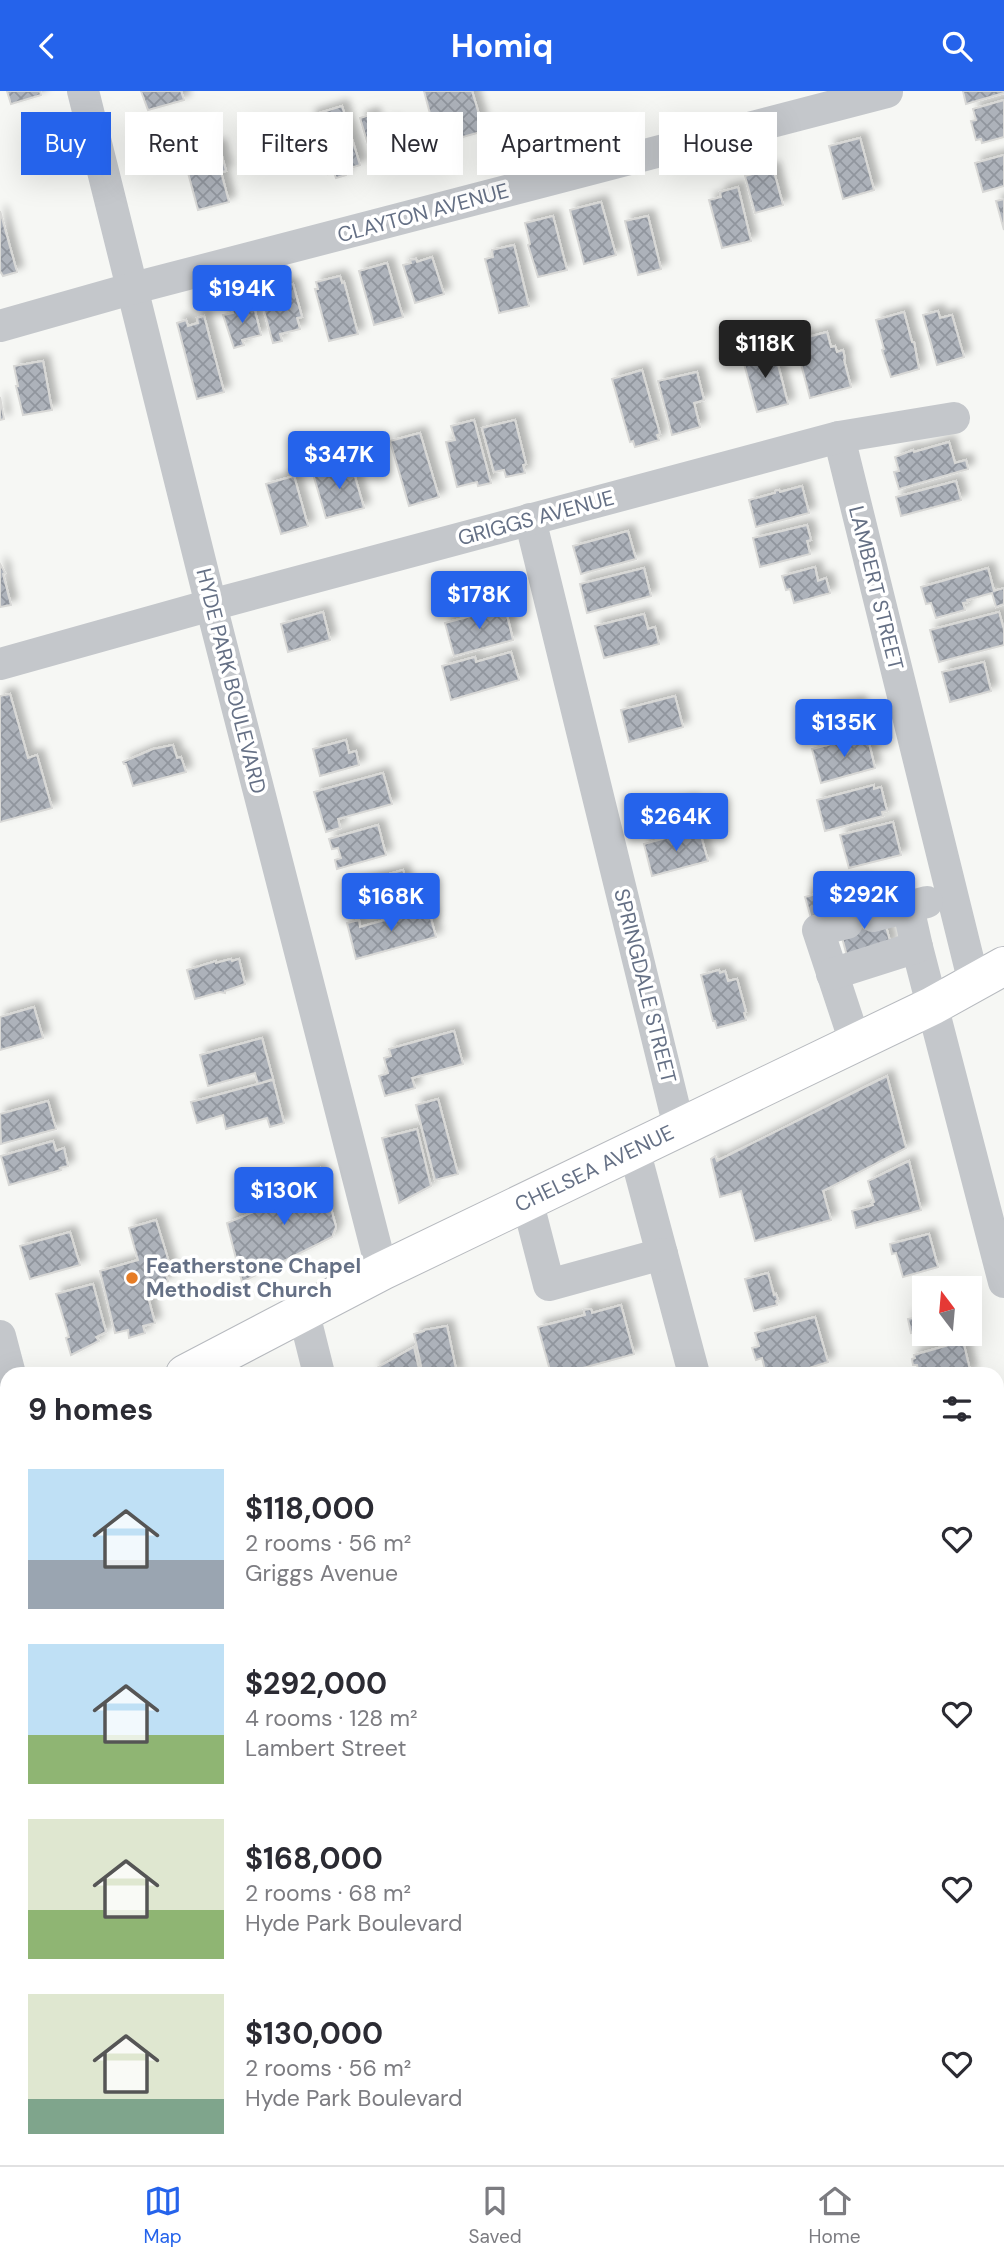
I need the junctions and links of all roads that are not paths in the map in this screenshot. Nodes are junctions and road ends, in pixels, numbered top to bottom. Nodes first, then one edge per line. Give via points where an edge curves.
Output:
1 (83, 91) edge
2 (887, 92) edge
3 (134, 288) junction
4 (0, 325) edge
5 (954, 418) dead end
6 (839, 437) junction
7 (530, 519) junction
8 (211, 605) junction
9 (0, 664) edge
10 (953, 896) junction
11 (908, 907) junction
12 (916, 947) junction
13 (832, 974) junction
14 (989, 975) edge
15 (932, 1006) junction
16 (855, 1042) junction
17 (679, 1127) junction
18 (634, 1149) junction
19 (527, 1200) junction
20 (662, 1254) junction
21 (382, 1271) junction
22 (1004, 1282) edge
23 (303, 1314) junction
24 (0, 1336) edge
25 (7, 1367) edge
26 (200, 1367) edge
27 (318, 1367) edge
28 (692, 1367) edge

1 - 3 street, HYDE PARK BOULEVARD
2 - 3 street, CLAYTON AVENUE
3 - 4 street, CLAYTON AVENUE
3 - 8 street, HYDE PARK BOULEVARD
5 - 6 street, GRIGGS AVENUE
6 - 7 street, GRIGGS AVENUE
6 - 10 street, LAMBERT STREET
7 - 8 street, GRIGGS AVENUE
7 - 17 street, SPRINGDALE STREET
8 - 9 street, GRIGGS AVENUE
8 - 21 street, HYDE PARK BOULEVARD
10 - 11 street
10 - 14 street, LAMBERT STREET
11 - 12 street
11 - 13 street via 818,930
12 - 13 street
12 - 15 street
13 - 16 street
14 - 15 main road, CHELSEA AVENUE
15 - 16 main road, CHELSEA AVENUE
15 - 22 street
16 - 17 main road, CHELSEA AVENUE
17 - 18 main road, CHELSEA AVENUE
18 - 19 main road, CHELSEA AVENUE
18 - 20 street
19 - 20 street via 549,1285
19 - 21 main road, CHELSEA AVENUE
20 - 28 street
21 - 23 main road, CHELSEA AVENUE
23 - 26 main road, CHELSEA AVENUE
23 - 27 street
24 - 25 street

